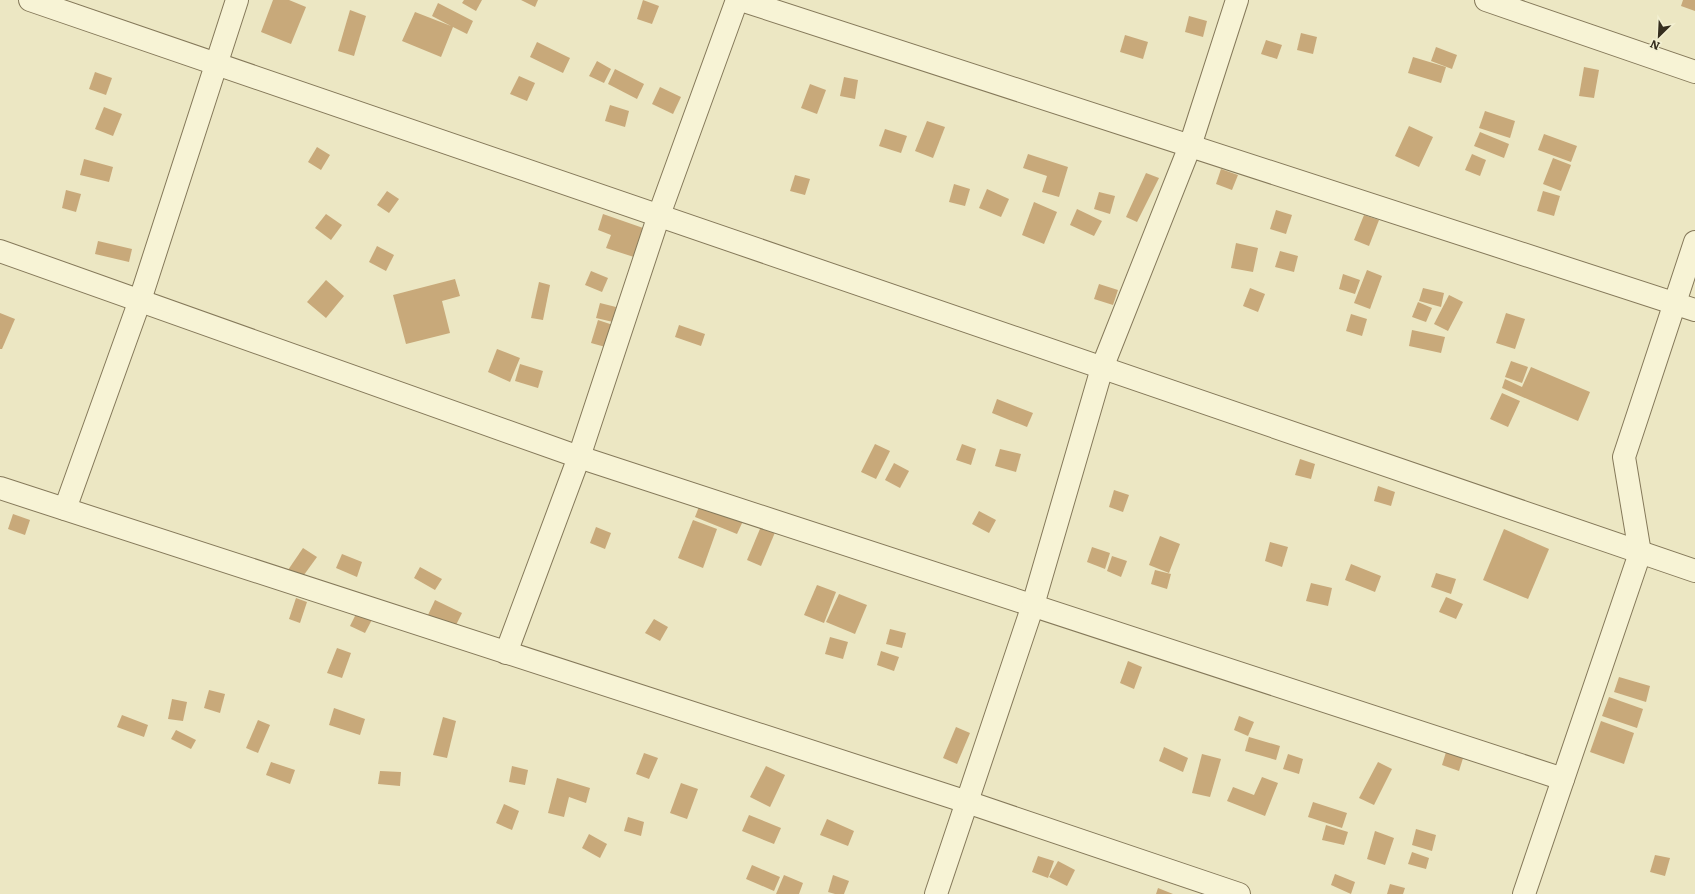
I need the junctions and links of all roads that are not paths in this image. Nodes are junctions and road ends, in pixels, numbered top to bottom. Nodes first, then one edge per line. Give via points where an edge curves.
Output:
1 (30, 0) edge
2 (237, 0) edge
3 (736, 0) edge
4 (741, 0) edge
5 (1237, 0) edge
6 (1486, 0) edge
7 (216, 64) junction
8 (1695, 72) edge
9 (1190, 146) junction
10 (659, 215) junction
11 (1695, 242) edge
12 (0, 251) edge
13 (140, 300) junction
14 (1675, 304) junction
15 (1695, 310) edge
16 (1102, 368) junction
17 (579, 456) junction
18 (0, 488) edge
19 (65, 509) junction
20 (1640, 553) junction
21 (1695, 571) edge
22 (1033, 605) junction
23 (506, 653) junction
24 (1563, 779) junction
25 (967, 802) junction
26 (936, 894) edge
27 (1239, 894) edge
28 (1524, 894) edge

1 - 7 street
2 - 7 street
3 - 10 street
4 - 9 street
5 - 9 street
6 - 8 street
7 - 10 street
7 - 13 street
9 - 14 street
9 - 16 street
10 - 16 street
10 - 17 street
11 - 14 street
12 - 13 street
13 - 17 street
13 - 19 street
14 - 15 street
14 - 20 street via 1624,457
16 - 20 street
16 - 22 street
17 - 22 street
17 - 23 street
18 - 19 street
19 - 23 street
20 - 21 street
20 - 24 street
22 - 24 street
22 - 25 street
23 - 25 street
24 - 28 street
25 - 26 street
25 - 27 street

